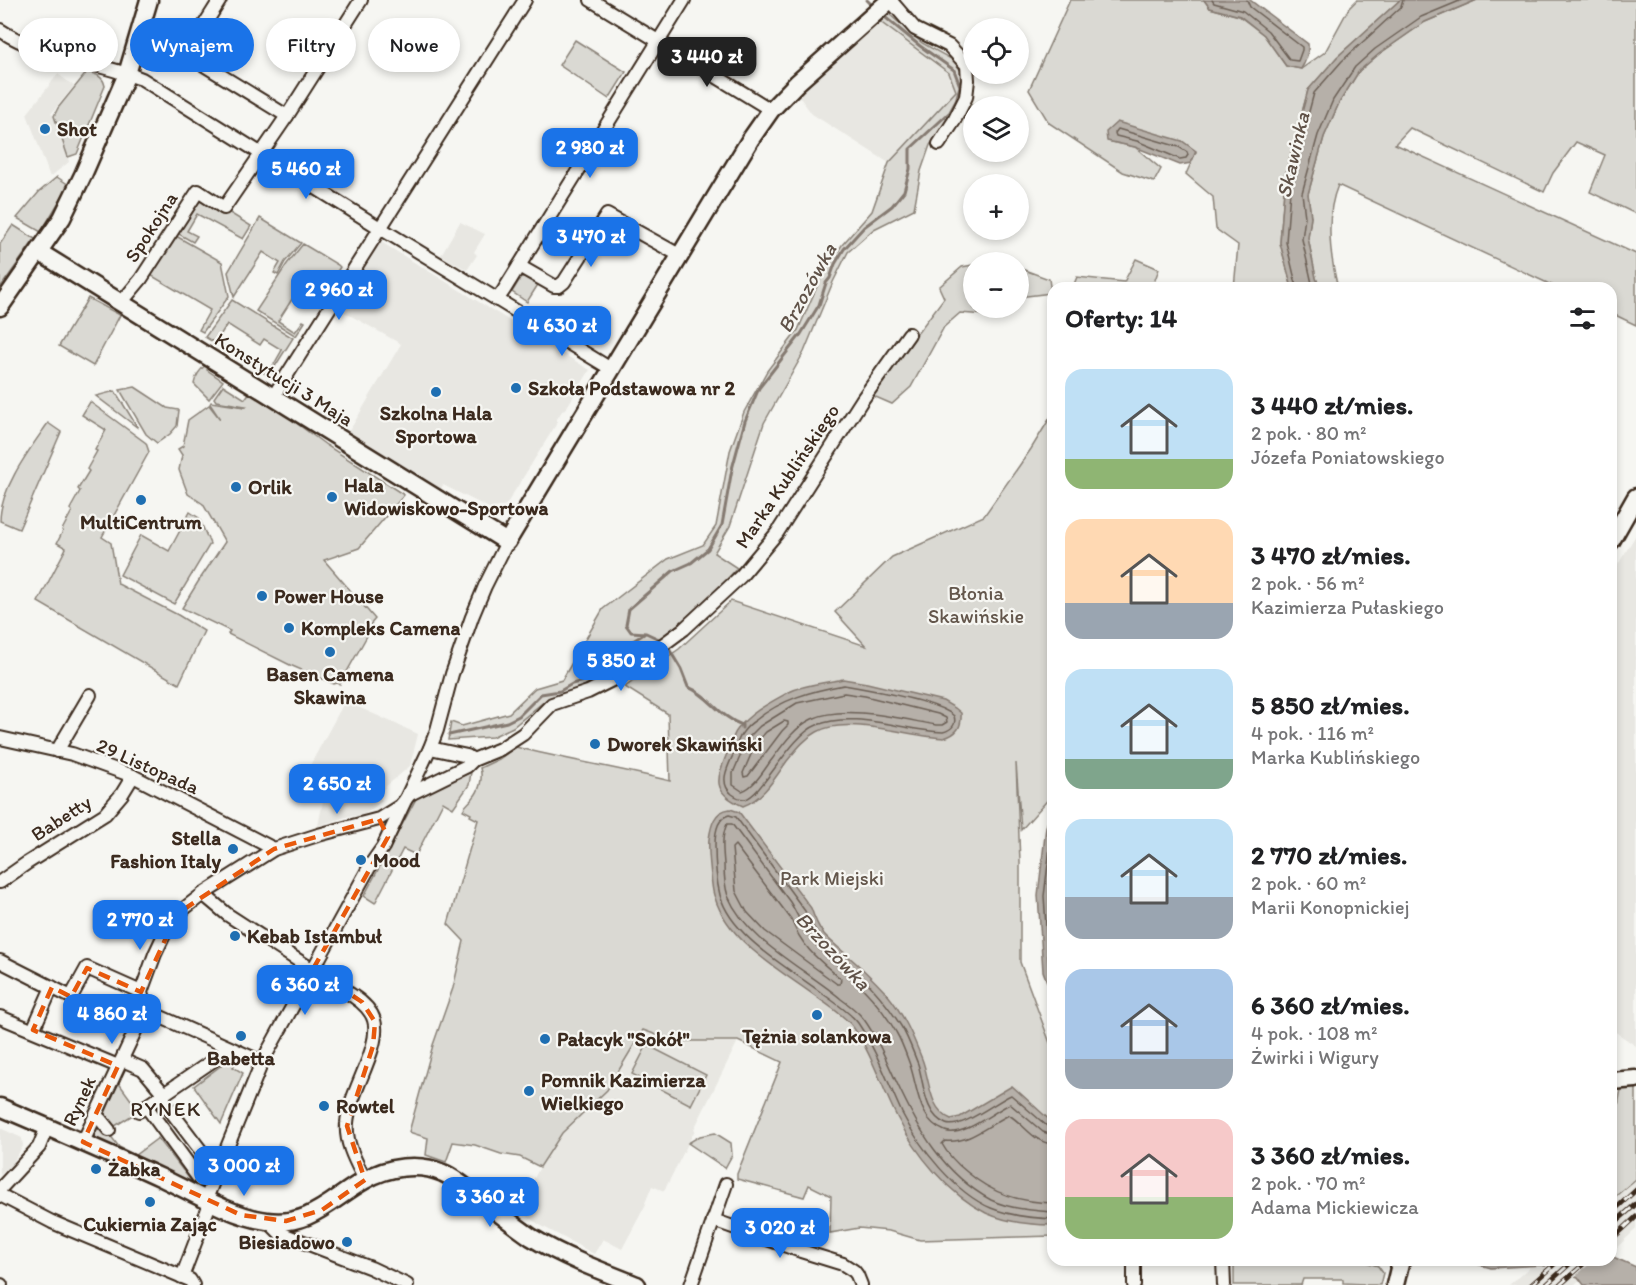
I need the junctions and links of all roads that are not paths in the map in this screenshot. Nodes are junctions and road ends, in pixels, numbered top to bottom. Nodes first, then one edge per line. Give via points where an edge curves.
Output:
1 (149, 0) edge
2 (220, 0) edge
3 (362, 0) edge
4 (525, 0) edge
5 (591, 0) edge
6 (684, 0) edge
7 (890, 0) edge
8 (0, 30) edge
9 (659, 41) junction
10 (128, 74) junction
11 (771, 110) junction
12 (287, 116) junction
13 (939, 144) dead end
14 (261, 155) junction
15 (380, 228) junction
16 (39, 252) junction
17 (677, 253) junction
18 (519, 266) junction
19 (497, 300) junction
20 (121, 303) junction
21 (0, 307) edge
22 (909, 334) dead end
23 (611, 369) junction
24 (273, 397) junction
25 (1636, 497) edge
26 (1617, 530) edge
27 (507, 542) junction
28 (90, 695) dead end
29 (0, 738) edge
30 (430, 748) junction
31 (57, 751) junction
32 (473, 760) junction
33 (133, 776) junction
34 (410, 794) junction
35 (379, 819) junction
36 (388, 837) junction
37 (274, 849) junction
38 (0, 882) edge
39 (208, 898) junction
40 (0, 961) edge
41 (313, 970) junction
42 (52, 987) junction
43 (141, 992) junction
44 (144, 1010) junction
45 (0, 1017) edge
46 (33, 1030) junction
47 (224, 1053) dead end
48 (262, 1062) junction
49 (123, 1064) junction
50 (1636, 1079) edge
51 (1617, 1081) edge
52 (164, 1094) junction
53 (0, 1107) edge
54 (100, 1119) dead end
55 (47, 1127) junction
56 (109, 1130) dead end
57 (83, 1142) junction
58 (214, 1168) dead end
59 (200, 1180) dead end
60 (365, 1180) junction
61 (726, 1184) dead end
62 (0, 1189) edge
63 (0, 1195) edge
64 (208, 1200) junction
65 (304, 1217) junction
66 (713, 1220) junction
67 (269, 1222) junction
68 (305, 1242) junction
69 (1134, 1266) edge
70 (1223, 1266) edge
71 (1400, 1266) edge
72 (182, 1277) junction
73 (194, 1285) edge
74 (406, 1285) edge
75 (637, 1285) edge
76 (691, 1285) edge
77 (861, 1285) edge
78 (1134, 1285) edge
79 (1224, 1285) edge
80 (1395, 1285) edge

1 - 10 street
2 - 12 street via 186,54
3 - 12 street
4 - 15 street
5 - 9 street
6 - 9 street
7 - 11 street
7 - 13 street via 915,29 949,46 967,65 966,97
8 - 10 street via 28,46
9 - 11 street
9 - 18 street
10 - 14 street
10 - 16 street via 67,209
11 - 17 street
12 - 14 street
14 - 15 street
14 - 20 street, Spokojna via 224,208 198,191
15 - 19 street
15 - 24 street
16 - 20 street, Konstytucji 3 Maja
16 - 21 street
17 - 18 street via 607,215 560,286
17 - 23 street
18 - 19 street
19 - 23 street
20 - 24 street, Konstytucji 3 Maja
22 - 32 street, Marka Kublińskiego via 777,533 741,576 684,629 622,675 552,704 523,734
23 - 27 street
24 - 27 street, Konstytucji 3 Maja
25 - 26 street
27 - 30 street via 472,616
28 - 31 street
29 - 31 street, 29 Listopada
30 - 32 street
30 - 34 street
31 - 33 street, 29 Listopada
32 - 34 street, Marka Kublińskiego
33 - 37 street, 29 Listopada
33 - 38 street, Babetty via 105,814
34 - 35 street via 400,806
34 - 36 street
35 - 36 street
35 - 37 street
36 - 41 street
37 - 39 street
39 - 41 street
39 - 43 street via 177,914 170,922
40 - 42 street
41 - 48 street
41 - 60 street via 362,1002 375,1022 373,1046 346,1125 355,1162
42 - 43 street via 71,997 87,968
42 - 46 street
43 - 44 street
44 - 48 street
44 - 49 street, Rynek
45 - 46 street
46 - 49 street
47 - 52 street
48 - 64 street
49 - 52 street via 143,1069
49 - 57 street, Rynek
50 - 51 street
52 - 58 street via 164,1102
52 - 59 street via 142,1109
53 - 55 street
54 - 56 street
55 - 57 street
55 - 62 street via 39,1147
57 - 64 street, Rynek
60 - 65 street via 322,1210
60 - 75 street via 408,1167 444,1173 543,1244
61 - 66 street
63 - 72 street via 62,1227
64 - 67 street, Rynek
64 - 72 street
65 - 67 street
65 - 68 street
66 - 76 street
66 - 77 street via 843,1264 854,1271
67 - 68 street via 280,1233
68 - 74 street
69 - 78 street
70 - 79 street
71 - 80 street
72 - 73 street

